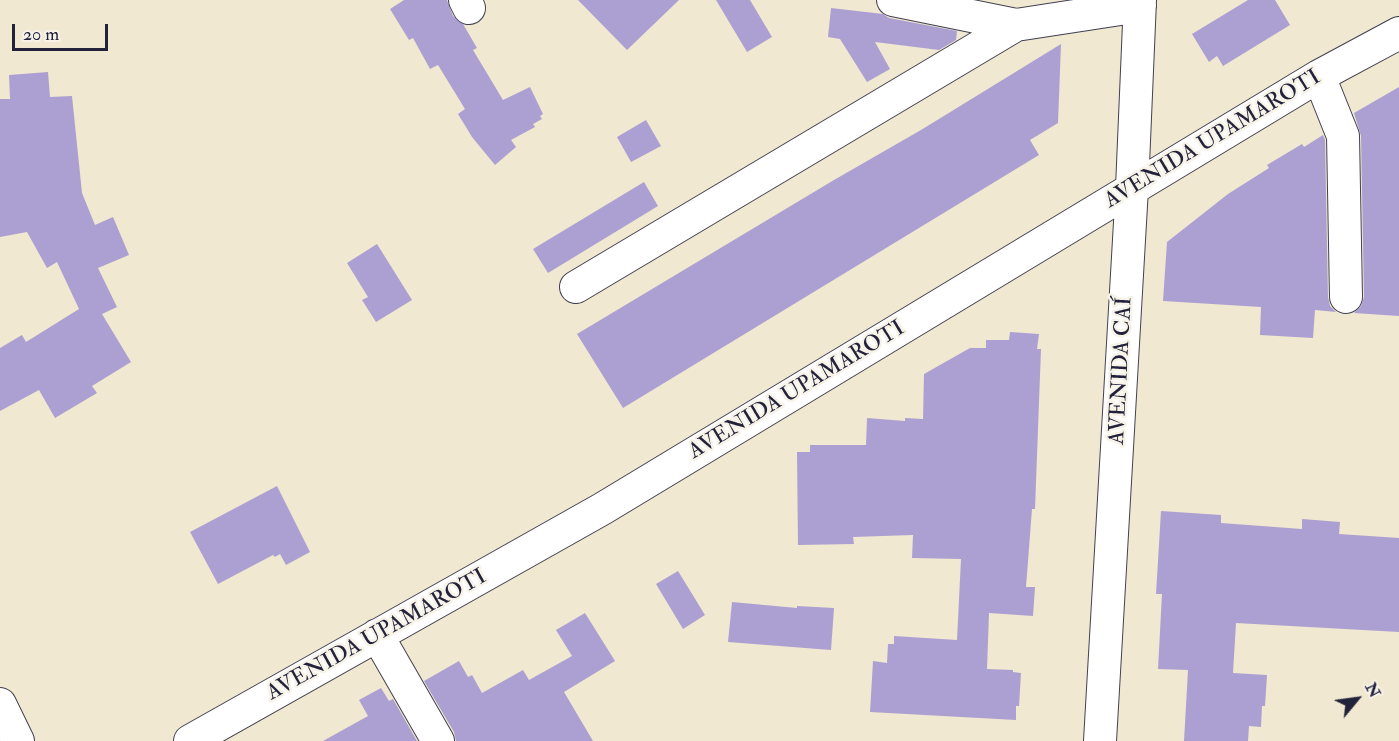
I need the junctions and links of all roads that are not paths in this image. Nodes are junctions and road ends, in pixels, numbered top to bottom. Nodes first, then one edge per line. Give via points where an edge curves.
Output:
1 (893, 0) edge
2 (1140, 3) edge
3 (1016, 25) junction
4 (1399, 33) edge
5 (1319, 76) junction
6 (1132, 188) junction
7 (576, 287) dead end
8 (1346, 297) dead end
9 (377, 635) junction
10 (0, 704) edge
11 (18, 741) edge
12 (190, 741) edge
13 (438, 741) edge
14 (1100, 741) edge

1 - 3 street
2 - 3 street
2 - 6 street, AVENIDA CAÍ
3 - 7 street
4 - 5 street, AVENIDA UPAMAROTI
5 - 6 street, AVENIDA UPAMAROTI
5 - 8 street via 1343,136
6 - 9 street, AVENIDA UPAMAROTI via 602,509
6 - 14 street, AVENIDA CAÍ
9 - 12 street, AVENIDA UPAMAROTI
9 - 13 street
10 - 11 street

